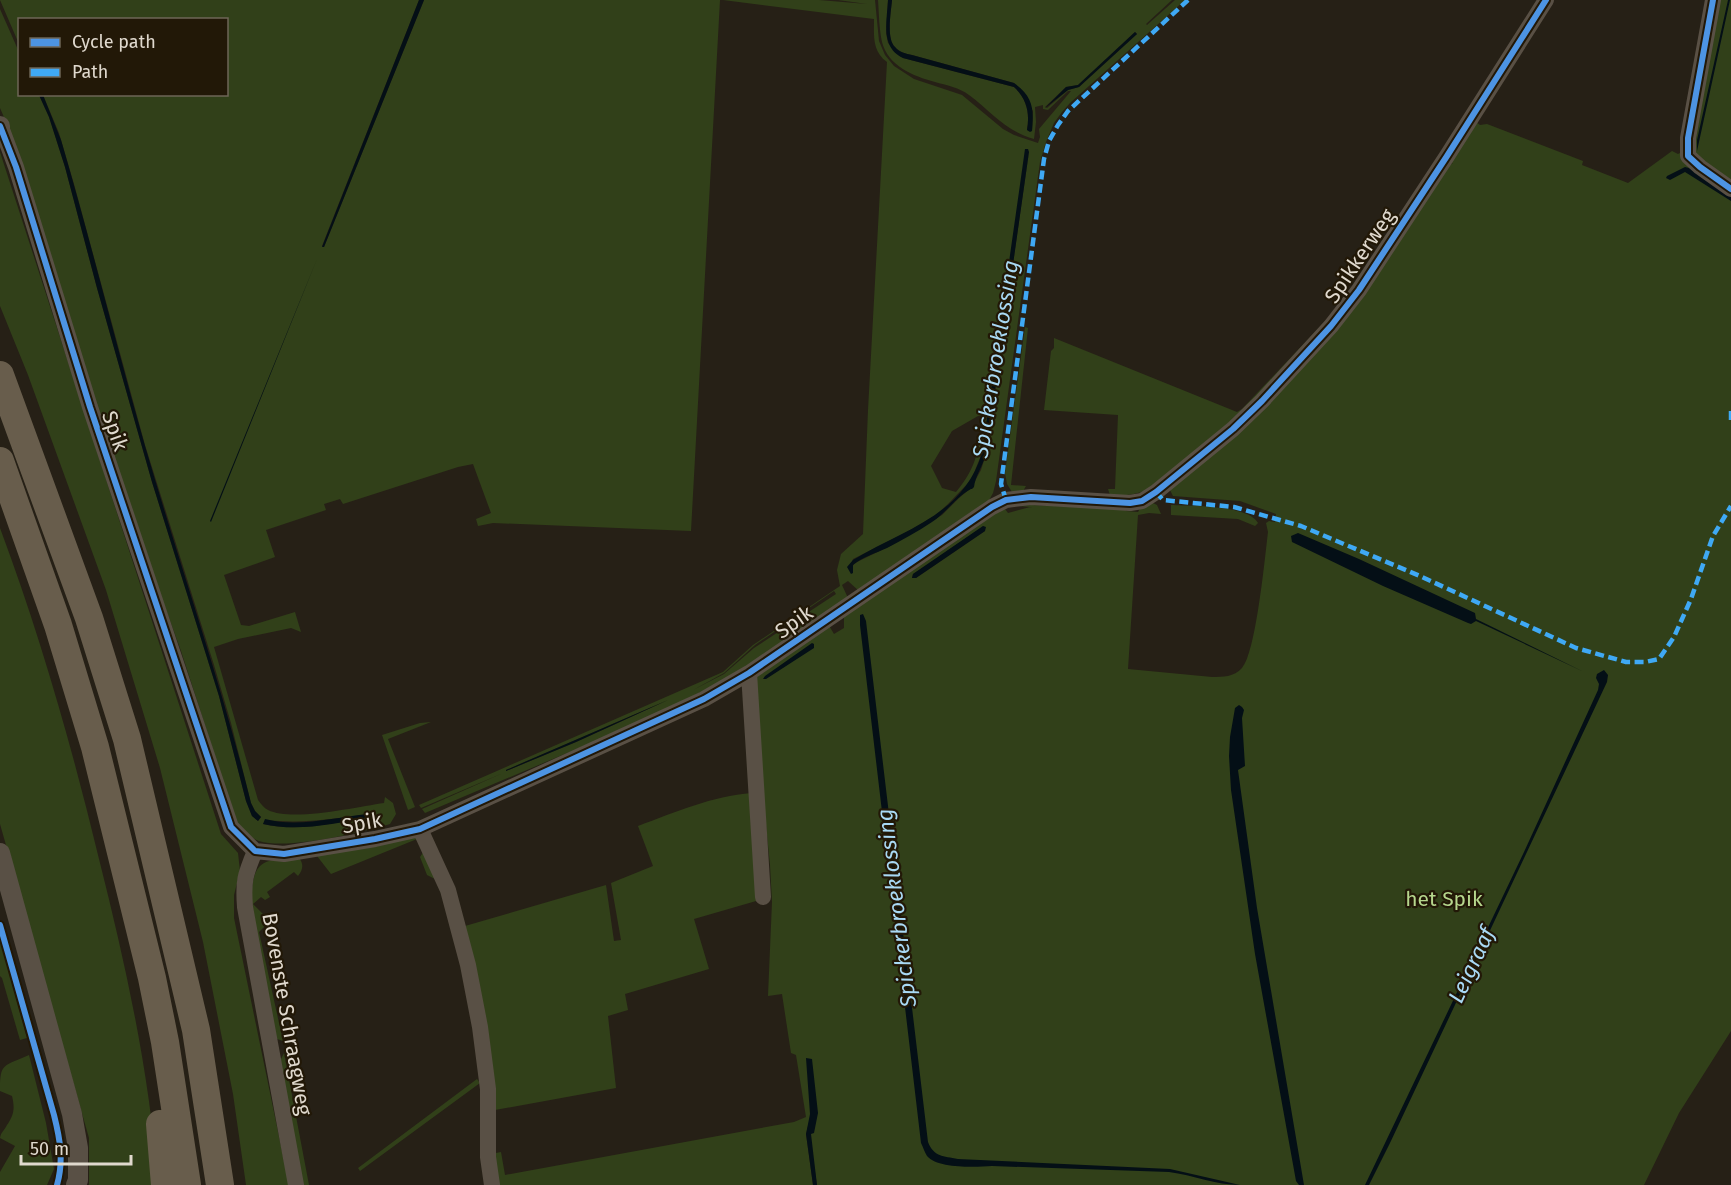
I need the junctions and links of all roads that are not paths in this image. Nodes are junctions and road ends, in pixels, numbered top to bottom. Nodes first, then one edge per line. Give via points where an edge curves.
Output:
1 (1546, 0) edge
2 (1713, 0) edge
3 (0, 127) edge
4 (1731, 189) edge
5 (0, 375) edge
6 (0, 460) edge
7 (1156, 492) joint
8 (749, 673) junction
9 (420, 829) junction
10 (255, 851) junction
11 (0, 853) edge
12 (763, 897) dead end
13 (152, 978) junction
14 (196, 1030) junction
15 (76, 1185) edge
16 (165, 1185) edge
17 (187, 1185) edge
18 (220, 1185) edge
19 (238, 1185) edge
20 (296, 1185) edge
21 (492, 1185) edge

1 - 7 street, Spikkerweg via 1359,291 1262,401
2 - 4 street via 1688,156
3 - 10 street, Spik via 231,827
5 - 14 highway via 89,618 127,739
6 - 13 highway via 58,625 95,747
7 - 8 street, Spik via 1130,503 1031,497 1006,500
8 - 9 street, Spik via 704,699
8 - 12 street
9 - 10 street, Spik via 284,854
9 - 21 street via 448,890 470,975 488,1089
10 - 20 street, Bovenste Schraagweg via 245,874 245,907
11 - 15 street via 72,1114 78,1148
13 - 16 highway via 153,1076
13 - 17 highway
14 - 18 highway
14 - 19 highway via 215,1073

